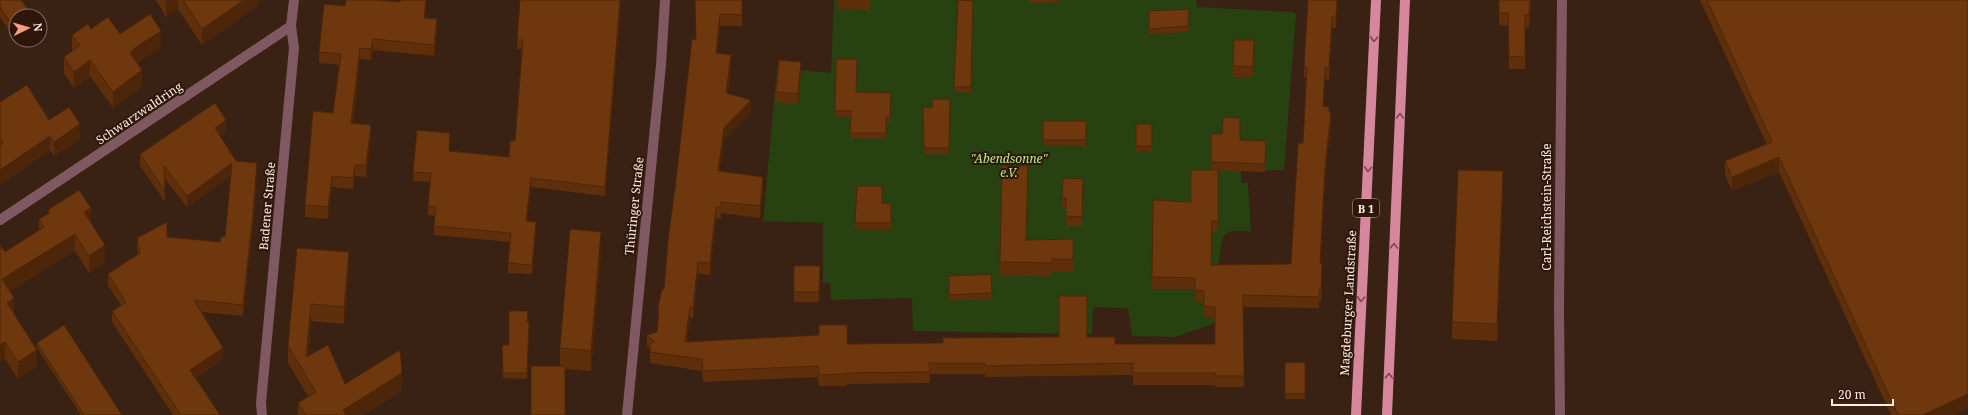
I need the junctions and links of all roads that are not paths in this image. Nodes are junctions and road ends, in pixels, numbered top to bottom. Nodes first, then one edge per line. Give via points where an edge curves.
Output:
1 (294, 0) edge
2 (665, 0) edge
3 (1376, 0) edge
4 (1405, 0) edge
5 (1562, 0) edge
6 (291, 26) junction
7 (0, 220) edge
8 (262, 415) edge
9 (627, 415) edge
10 (1356, 415) edge
11 (1387, 415) edge
12 (1560, 415) edge

1 - 6 street, Badener Straße
2 - 9 street, Thüringer Straße
3 -> 10 main road, Magdeburger Landstraße / B 1
11 -> 4 main road, B 1
5 - 12 street, Carl-Reichstein-Straße
6 - 7 street, Schwarzwaldring
6 - 8 street, Badener Straße via 294,48 261,403

